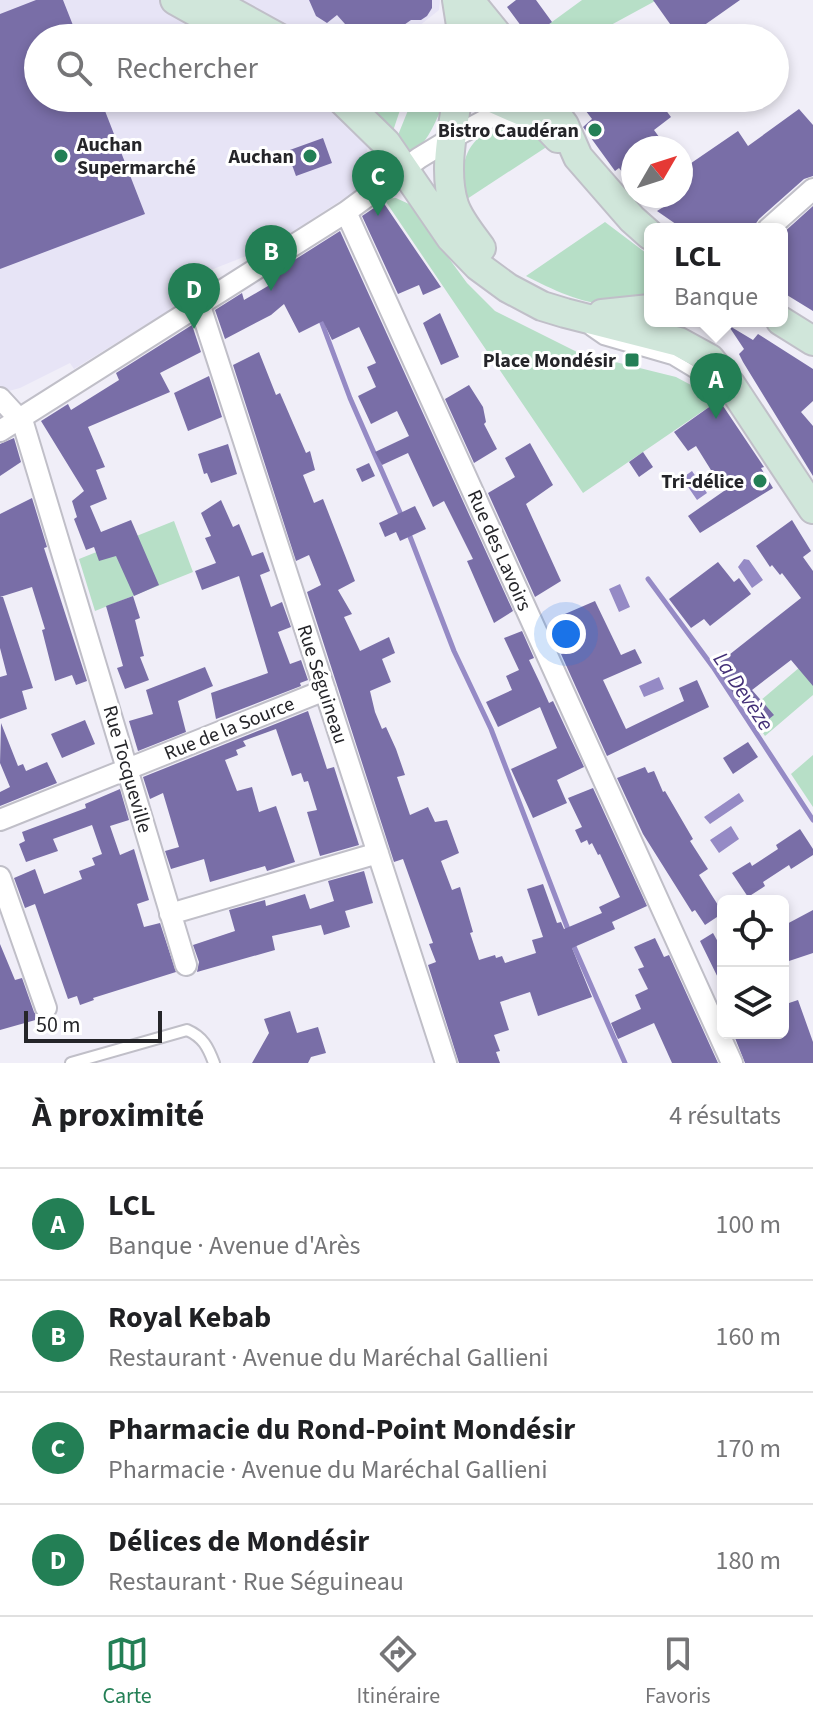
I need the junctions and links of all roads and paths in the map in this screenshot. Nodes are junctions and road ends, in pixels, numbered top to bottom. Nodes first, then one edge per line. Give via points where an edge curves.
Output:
1 (175, 0) edge
2 (210, 0) edge
3 (457, 0) edge
4 (469, 0) edge
5 (219, 24) edge
6 (254, 24) edge
7 (461, 24) edge
8 (489, 24) edge
9 (356, 112) edge
10 (455, 112) edge
11 (512, 112) edge
12 (538, 112) edge
13 (452, 138) junction
14 (405, 170) junction
15 (813, 189) edge
16 (346, 212) junction
17 (775, 223) edge
18 (644, 230) edge
19 (508, 288) junction
20 (197, 306) junction
21 (644, 310) edge
22 (565, 313) junction
23 (788, 325) edge
24 (813, 341) edge
25 (0, 398) edge
26 (20, 418) junction
27 (0, 431) edge
28 (813, 509) edge
29 (325, 690) junction
30 (128, 768) junction
31 (0, 820) edge
32 (378, 853) junction
33 (0, 877) edge
34 (170, 914) junction
35 (186, 965) dead end
36 (46, 1008) dead end
37 (71, 1063) edge
38 (214, 1063) edge
39 (446, 1063) edge
40 (732, 1063) edge

1 - 5 main road
2 - 6 main road
3 - 7 main road
4 - 8 main road
9 - 14 main road
10 - 13 main road
11 - 13 street
12 - 18 main road
13 - 14 street
13 - 19 main road via 455,207
14 - 16 street
14 - 19 main road via 451,238
15 - 17 street
16 - 20 street
16 - 40 street, Rue des Lavoirs
19 - 22 main road
20 - 26 street
20 - 29 street, Rue Séguineau
21 - 22 main road
22 - 28 main road via 672,339 710,359
23 - 24 main road
25 - 26 street
26 - 27 street
26 - 30 street, Rue Tocqueville
29 - 30 street, Rue de la Source
29 - 32 street, Rue Séguineau
30 - 31 street, Rue de la Source
30 - 34 street, Rue Tocqueville
32 - 34 street
32 - 39 street, Rue Séguineau
33 - 36 street
34 - 35 street, Rue Tocqueville
37 - 38 lane via 187,1030 209,1047

